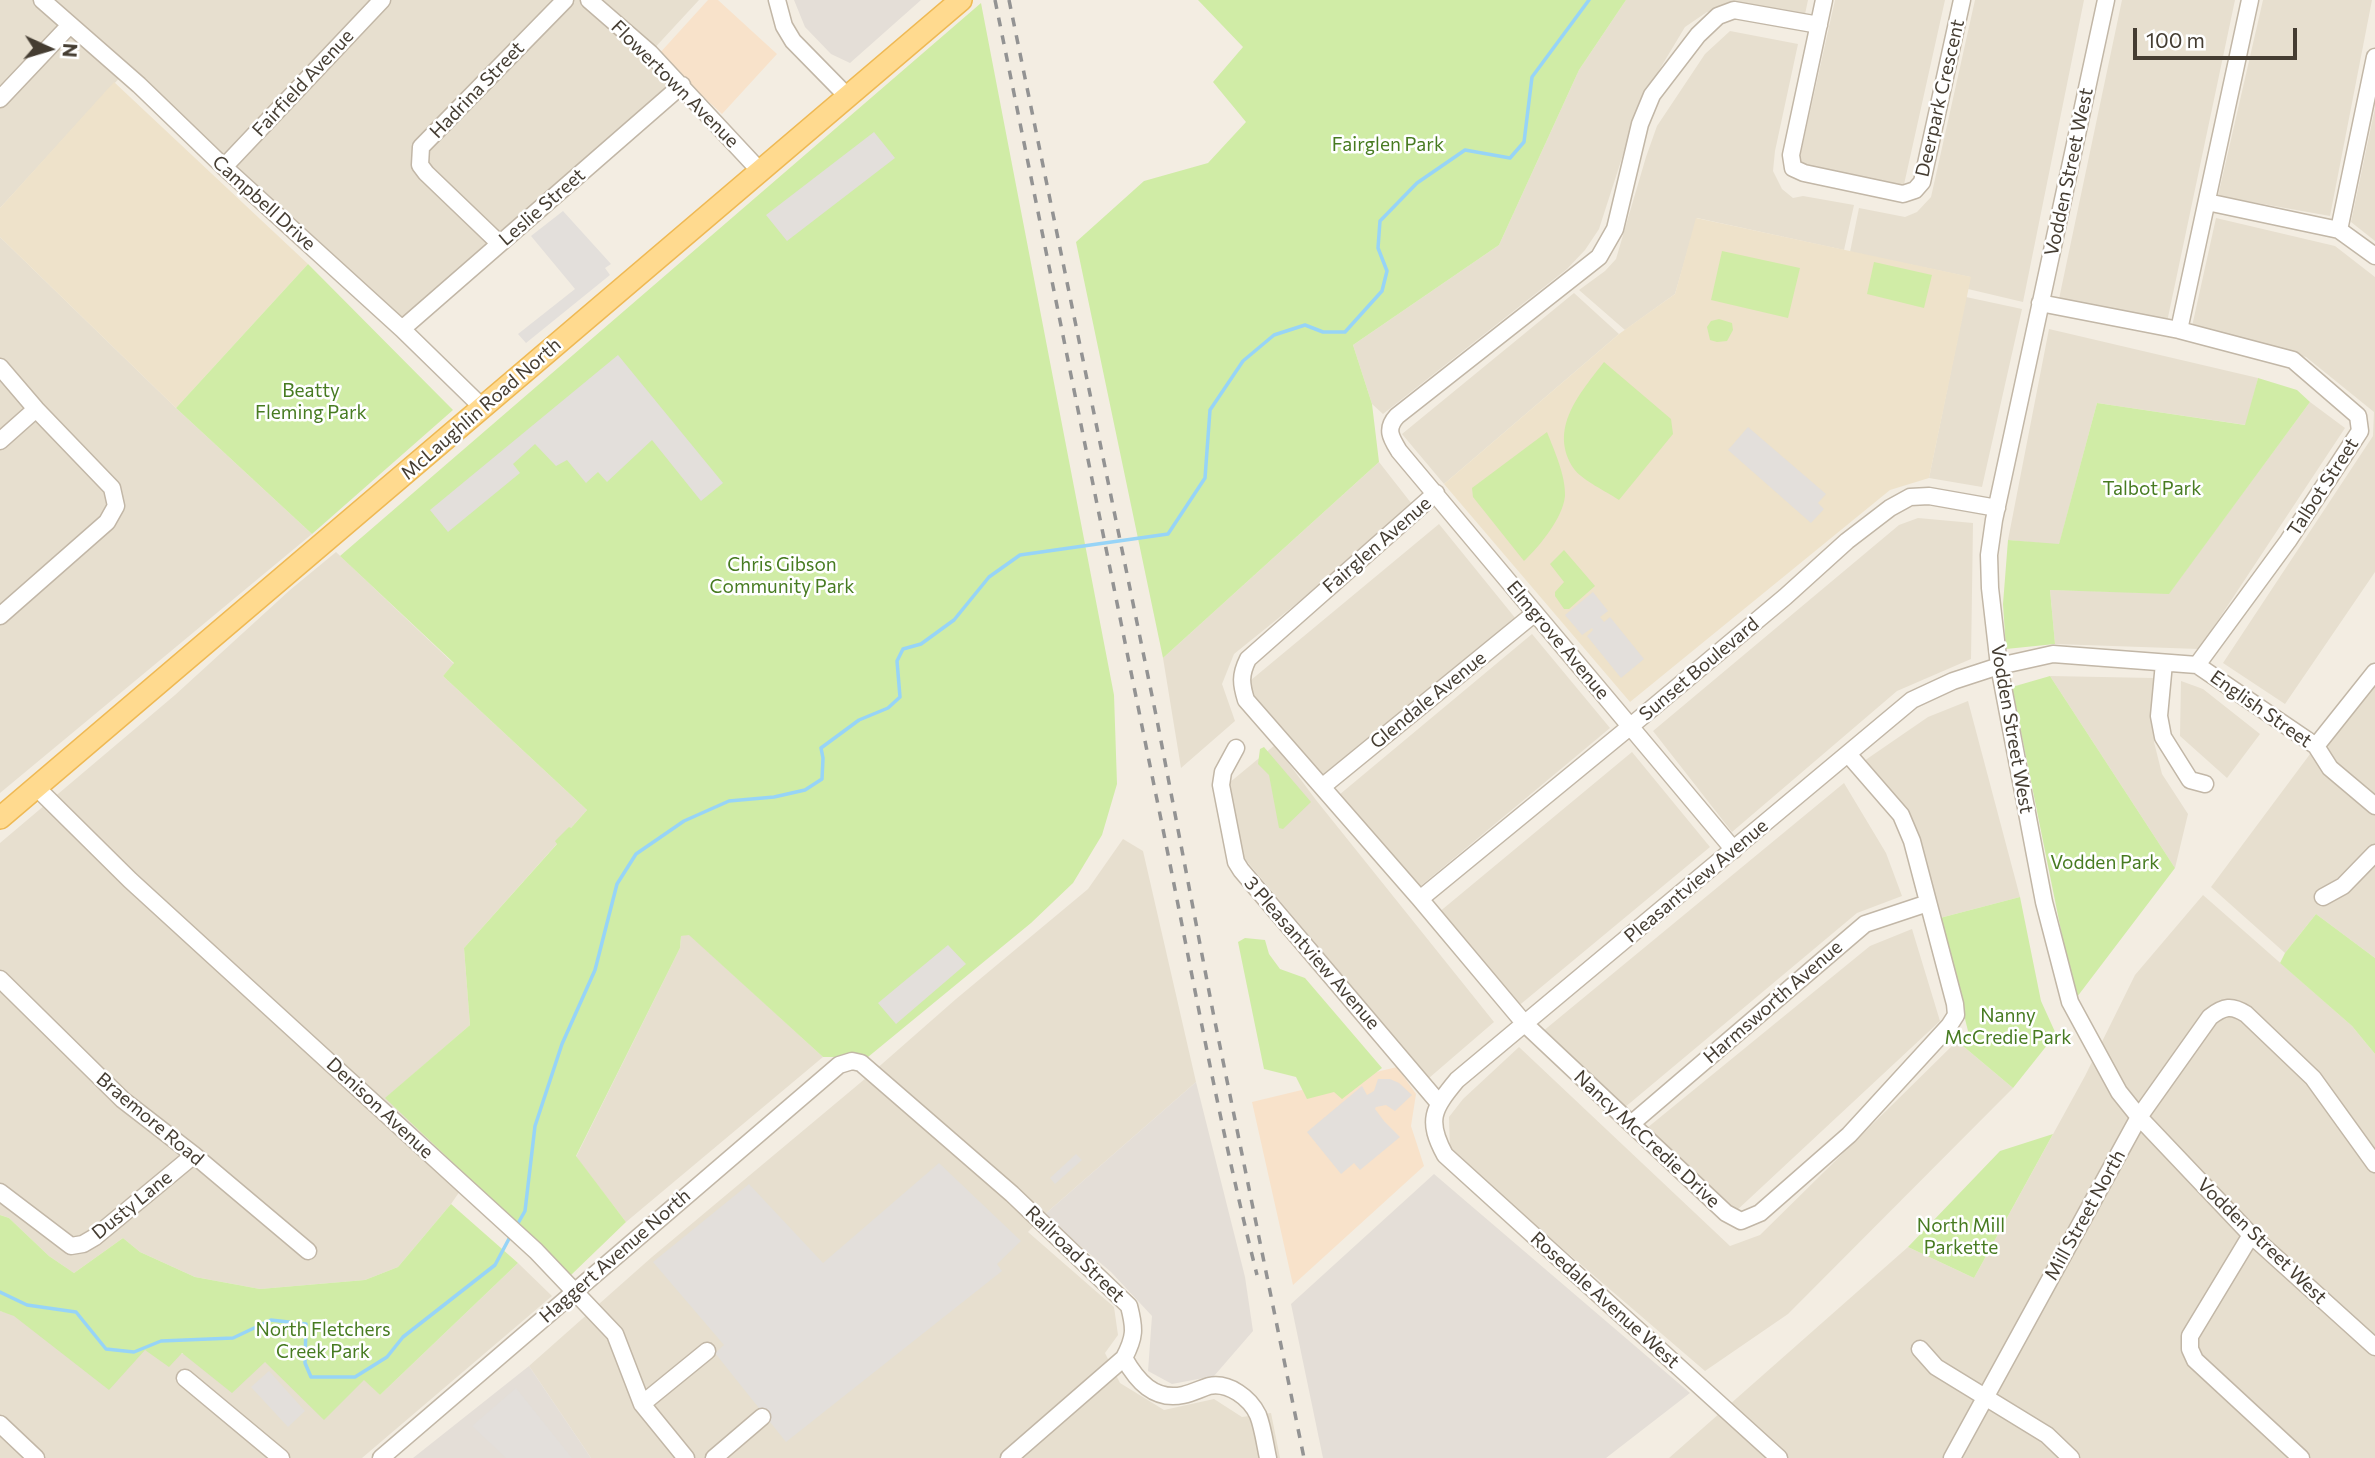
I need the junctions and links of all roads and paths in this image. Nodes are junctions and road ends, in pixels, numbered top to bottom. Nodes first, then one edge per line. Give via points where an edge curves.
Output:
1 (42, 0) edge
2 (382, 0) edge
3 (565, 0) edge
4 (589, 0) edge
5 (777, 0) edge
6 (961, 0) edge
7 (1824, 0) edge
8 (1962, 0) edge
9 (2106, 0) edge
10 (2250, 0) edge
11 (70, 25) junction
12 (1819, 25) junction
13 (2375, 57) edge
14 (682, 85) junction
15 (847, 96) junction
16 (0, 99) edge
17 (224, 167) junction
18 (760, 170) junction
19 (2207, 202) junction
20 (2339, 230) junction
21 (499, 243) junction
22 (2375, 256) edge
23 (2040, 303) junction
24 (402, 329) junction
25 (2179, 330) junction
26 (0, 367) edge
27 (483, 408) junction
28 (36, 409) junction
29 (0, 440) edge
30 (1436, 493) junction
31 (1997, 508) junction
32 (1535, 613) junction
33 (0, 616) edge
34 (2164, 663) junction
35 (2197, 665) junction
36 (1999, 666) junction
37 (2375, 672) edge
38 (1630, 727) junction
39 (2316, 746) junction
40 (1236, 748) dead end
41 (1848, 754) junction
42 (2205, 784) dead end
43 (36, 787) junction
44 (1322, 787) junction
45 (2375, 806) edge
46 (0, 818) edge
47 (1734, 850) junction
48 (2375, 853) edge
49 (2323, 897) dead end
50 (1420, 899) junction
51 (1928, 903) junction
52 (0, 979) edge
53 (1525, 1024) junction
54 (852, 1061) joint
55 (1438, 1102) junction
56 (2139, 1117) junction
57 (1631, 1124) junction
58 (194, 1155) junction
59 (2375, 1164) edge
60 (0, 1192) edge
61 (2251, 1235) junction
62 (308, 1251) dead end
63 (575, 1291) junction
64 (2375, 1347) edge
65 (1920, 1349) dead end
66 (707, 1351) dead end
67 (1124, 1358) junction
68 (184, 1378) dead end
69 (1985, 1396) junction
70 (642, 1404) junction
71 (762, 1417) dead end
72 (0, 1424) edge
73 (36, 1458) edge
74 (281, 1458) edge
75 (381, 1458) edge
76 (686, 1458) edge
77 (714, 1458) edge
78 (1009, 1458) edge
79 (1268, 1458) edge
80 (1779, 1458) edge
81 (1952, 1458) edge
82 (2071, 1458) edge
83 (2301, 1458) edge

1 - 11 street, Campbell Drive
2 - 17 street, Fairfield Avenue
3 - 21 street, Hadrina Street via 421,147 420,165 426,173
4 - 14 street, Flowertown Avenue
5 - 15 street via 793,41
6 - 15 main road, McLaughlin Road North
7 - 12 street, Deerpark Crescent
8 - 12 street, Deerpark Crescent via 1922,182 1903,194 1793,168 1791,155
9 - 23 street, Vodden Street West
10 - 19 street
11 - 16 street
11 - 17 street, Campbell Drive
12 - 30 street, Fairglen Avenue via 1734,10 1718,16 1698,36 1652,95 1640,124 1615,229 1600,257 1390,424 1389,435 1399,451
13 - 20 street
14 - 18 street, Flowertown Avenue
14 - 21 street, Leslie Street
15 - 18 main road, McLaughlin Road North
17 - 24 street, Campbell Drive
18 - 27 main road, McLaughlin Road North
19 - 20 street
19 - 25 street
20 - 22 street
21 - 24 street, Leslie Street
23 - 25 street, Talbot Street
23 - 31 street, Vodden Street West
24 - 27 street, Campbell Drive
25 - 35 street, Talbot Street via 2293,360 2358,416 2360,431 2288,541
26 - 28 street
27 - 43 main road, McLaughlin Road North
28 - 29 street
28 - 33 street via 112,488 116,506 107,522
30 - 32 street, Elmgrove Avenue
30 - 44 street, Fairglen Avenue via 1248,659 1241,673 1247,700
31 - 36 street, Vodden Street West via 1989,555
31 - 38 street, Sunset Boulevard via 1929,496 1910,497 1890,508
32 - 38 street, Elmgrove Avenue
32 - 44 street, Glendale Avenue
34 - 35 street, English Street
34 - 36 street, English Street via 2060,653
34 - 42 street via 2159,716 2162,737 2190,780
35 - 39 street, English Street
36 - 41 street, Pleasantview Avenue via 1912,701
36 - 56 street, Vodden Street West via 2044,902 2070,1002 2119,1092
37 - 39 street
38 - 47 street, Elmgrove Avenue
38 - 50 street, Sunset Boulevard
39 - 45 street, English Street via 2330,768
40 - 55 street, 3 Pleasantview Avenue via 1221,785 1236,862
41 - 47 street, Pleasantview Avenue
41 - 51 street, Nancy McCredie Drive via 1900,815 1912,841
43 - 46 main road, McLaughlin Road North
43 - 63 street, Denison Avenue via 130,880
44 - 50 street, Fairglen Avenue
47 - 53 street, Pleasantview Avenue
48 - 49 street via 2343,886
50 - 53 street, Fairglen Avenue
51 - 57 street, Harmsworth Avenue via 1865,924
51 - 57 street, Nancy McCredie Drive via 1956,1015 1849,1135 1760,1213 1741,1221 1726,1213
52 - 58 street, Braemore Road via 123,1100
53 - 55 street, Pleasantview Avenue via 1457,1080
53 - 57 street, Nancy McCredie Drive
54 - 63 street, Haggert Avenue North via 839,1065
54 - 67 street, Railroad Street via 861,1063 1012,1194 1118,1293 1133,1320 1133,1341
55 - 80 street, Rosedale Avenue West via 1436,1138 1445,1155
56 - 59 street, Mill Street North via 2210,1017 2221,1008 2235,1007 2313,1078
56 - 61 street, Vodden Street West
56 - 69 street, Mill Street North
58 - 60 street, Dusty Lane via 83,1244 71,1246
58 - 62 street, Braemore Road
61 - 64 street, Vodden Street West
61 - 83 street via 2190,1336 2190,1349 2195,1360
63 - 70 street, Denison Avenue via 615,1334
63 - 75 street, Haggert Avenue North
65 - 69 street via 1936,1367
66 - 70 street
67 - 78 street
67 - 79 street via 1144,1386 1160,1394 1182,1396 1217,1385 1240,1394 1257,1413
68 - 74 street
69 - 81 street, Mill Street North
69 - 82 street via 2047,1435
70 - 76 street, Denison Avenue
71 - 77 street
72 - 73 street

